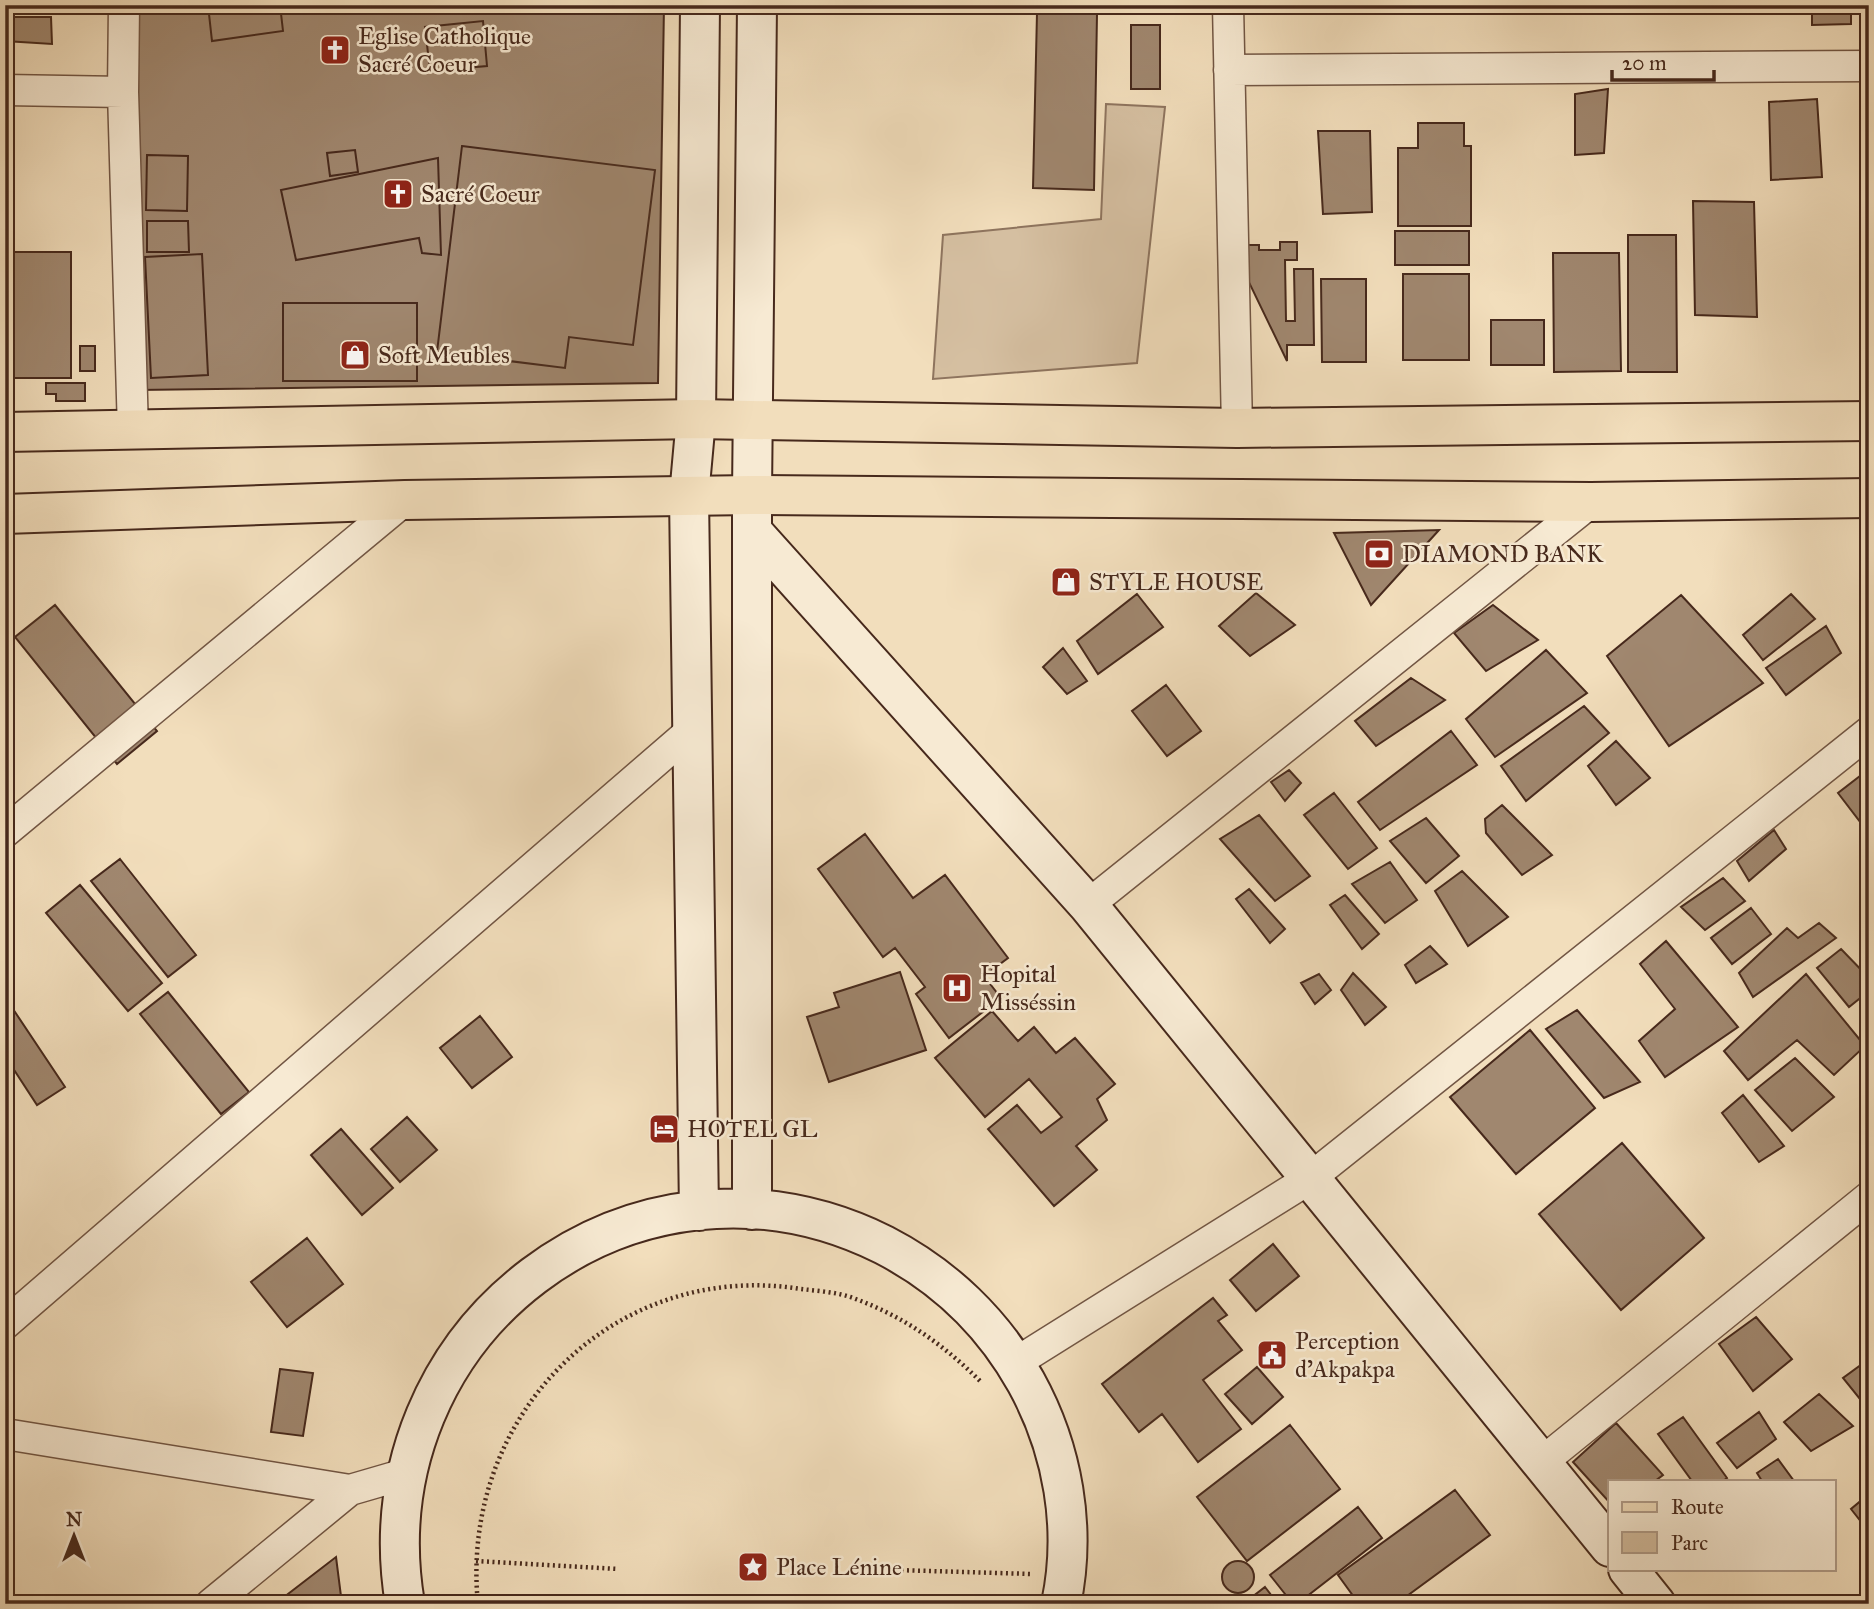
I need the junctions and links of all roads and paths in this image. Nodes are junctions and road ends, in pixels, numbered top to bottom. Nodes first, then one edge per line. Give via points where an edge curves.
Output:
1 (124, 5) edge
2 (700, 5) edge
3 (757, 5) edge
4 (1228, 5) edge
5 (1869, 66) edge
6 (1229, 70) junction
7 (5, 90) edge
8 (123, 92) junction
9 (696, 419) junction
10 (755, 419) junction
11 (1869, 421) edge
12 (1237, 428) junction
13 (133, 431) junction
14 (5, 432) edge
15 (689, 496) junction
16 (1869, 498) edge
17 (405, 500) junction
18 (1591, 502) junction
19 (752, 513) junction
20 (5, 514) edge
21 (692, 730) junction
22 (1869, 733) edge
23 (5, 832) edge
24 (1088, 905) junction
25 (1309, 1179) junction
26 (1869, 1197) edge
27 (752, 1210) junction
28 (699, 1212) junction
29 (5, 1324) edge
30 (1016, 1363) junction
31 (988, 1391) dead end
32 (5, 1434) edge
33 (1542, 1462) junction
34 (405, 1474) junction
35 (350, 1490) junction
36 (1608, 1544) edge
37 (476, 1561) junction
38 (618, 1569) dead end
39 (896, 1570) dead end
40 (1629, 1570) edge
41 (1036, 1574) dead end
42 (211, 1604) edge
43 (405, 1604) edge
44 (478, 1604) edge
45 (1061, 1604) edge
46 (1656, 1604) edge

1 - 8 street
2 - 9 main road
3 - 10 main road
4 - 6 street
5 - 6 street
6 - 12 street
7 - 8 street
8 - 13 street
9 - 10 main road
9 - 13 main road
9 - 15 main road
10 - 12 main road
10 - 19 main road
11 - 12 main road
13 - 14 main road
15 - 17 main road
15 - 19 main road
15 - 21 main road
16 - 18 main road
17 - 20 main road
17 - 23 street
18 - 19 main road
18 - 24 street
19 - 24 main road
19 - 27 main road
21 - 28 main road
21 - 29 street
22 - 25 street
24 - 25 main road
25 - 30 street
25 - 33 main road
26 - 33 street
27 - 28 main road
27 - 30 main road via 840,1227 900,1253 976,1312
28 - 34 main road via 659,1218 593,1240 533,1275 507,1297 442,1378
30 - 45 main road via 1055,1447 1065,1492 1068,1539
31 - 37 path via 952,1353 921,1330 850,1296 772,1283 733,1284 657,1303 589,1341 533,1396 495,1465 483,1501
32 - 35 street
33 - 36 main road
34 - 35 street
34 - 43 main road via 399,1528
35 - 42 street
37 - 38 path
37 - 44 path
39 - 41 path
40 - 46 main road

